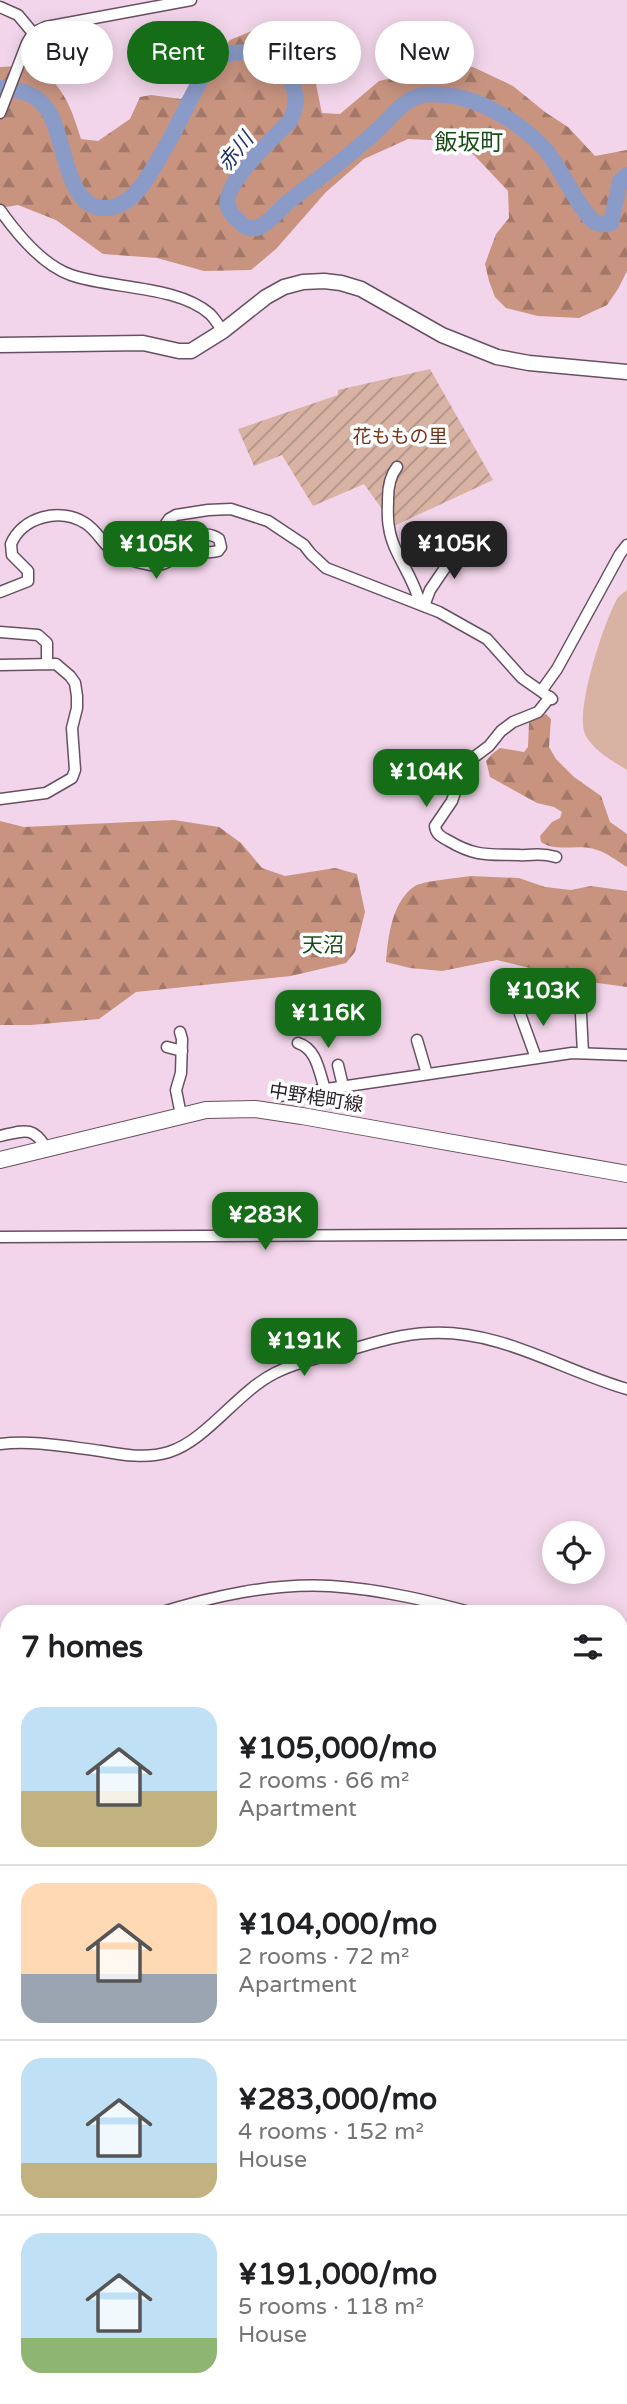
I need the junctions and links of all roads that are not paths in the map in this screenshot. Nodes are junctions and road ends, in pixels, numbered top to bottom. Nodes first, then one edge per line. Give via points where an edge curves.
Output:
1 (191, 0) edge
2 (0, 7) edge
3 (23, 21) edge
4 (77, 21) edge
5 (21, 59) edge
6 (0, 113) edge
7 (0, 211) edge
8 (223, 331) junction
9 (0, 345) edge
10 (627, 372) edge
11 (397, 467) dead end
12 (462, 543) dead end
13 (627, 545) edge
14 (0, 592) edge
15 (422, 605) junction
16 (0, 632) edge
17 (47, 663) junction
18 (0, 665) edge
19 (548, 696) junction
20 (0, 799) edge
21 (556, 857) dead end
22 (519, 1011) dead end
23 (582, 1014) dead end
24 (180, 1032) dead end
25 (417, 1040) dead end
26 (299, 1043) dead end
27 (167, 1047) dead end
28 (182, 1051) junction
29 (583, 1054) junction
30 (627, 1055) edge
31 (536, 1058) junction
32 (338, 1065) dead end
33 (426, 1073) junction
34 (343, 1086) junction
35 (325, 1089) junction
36 (293, 1094) junction
37 (278, 1096) dead end
38 (181, 1115) junction
39 (293, 1115) junction
40 (0, 1136) edge
41 (46, 1148) junction
42 (0, 1160) edge
43 (627, 1174) edge
44 (627, 1234) edge
45 (0, 1237) edge
46 (627, 1389) edge
47 (0, 1444) edge
48 (188, 1605) edge
49 (435, 1605) edge

1 - 4 street
2 - 3 street
5 - 6 street
7 - 8 street via 43,257 69,275 151,290 194,304
8 - 9 street via 191,351 143,343
8 - 10 street via 284,287 341,282 442,335 497,357
11 - 15 street via 388,493 389,528
12 - 15 street
13 - 19 street via 557,670
14 - 15 street via 28,581 28,570 12,555 11,544 23,528 39,519 74,518 86,523 116,554 157,565 221,547 212,534 171,540 163,531 169,519 230,509 268,520 304,545 326,568
15 - 19 street via 487,639 522,678
16 - 17 street via 38,635 47,643
17 - 18 street
17 - 20 street via 56,664 70,676 76,689 72,728 75,770 72,778 46,793
19 - 21 street via 538,712 513,722 469,761 435,826 439,834 468,852
22 - 31 street
23 - 29 street
24 - 28 street
25 - 33 street
26 - 35 street via 312,1051
27 - 28 street
28 - 38 street via 176,1090
29 - 30 street
29 - 31 street
31 - 33 street
32 - 34 street
33 - 34 street
34 - 35 street
35 - 36 street
36 - 37 street
36 - 39 street
38 - 39 main road, 中野梍町線 via 230,1109
38 - 41 main road, 中野梍町線
39 - 43 main road, 中野梍町線
40 - 41 street via 31,1131
41 - 42 main road, 中野梍町線
44 - 45 street
46 - 47 street via 492,1340 430,1333 379,1341 276,1372 250,1388 204,1430 168,1452 139,1456
48 - 49 street via 228,1594 300,1586 359,1589

